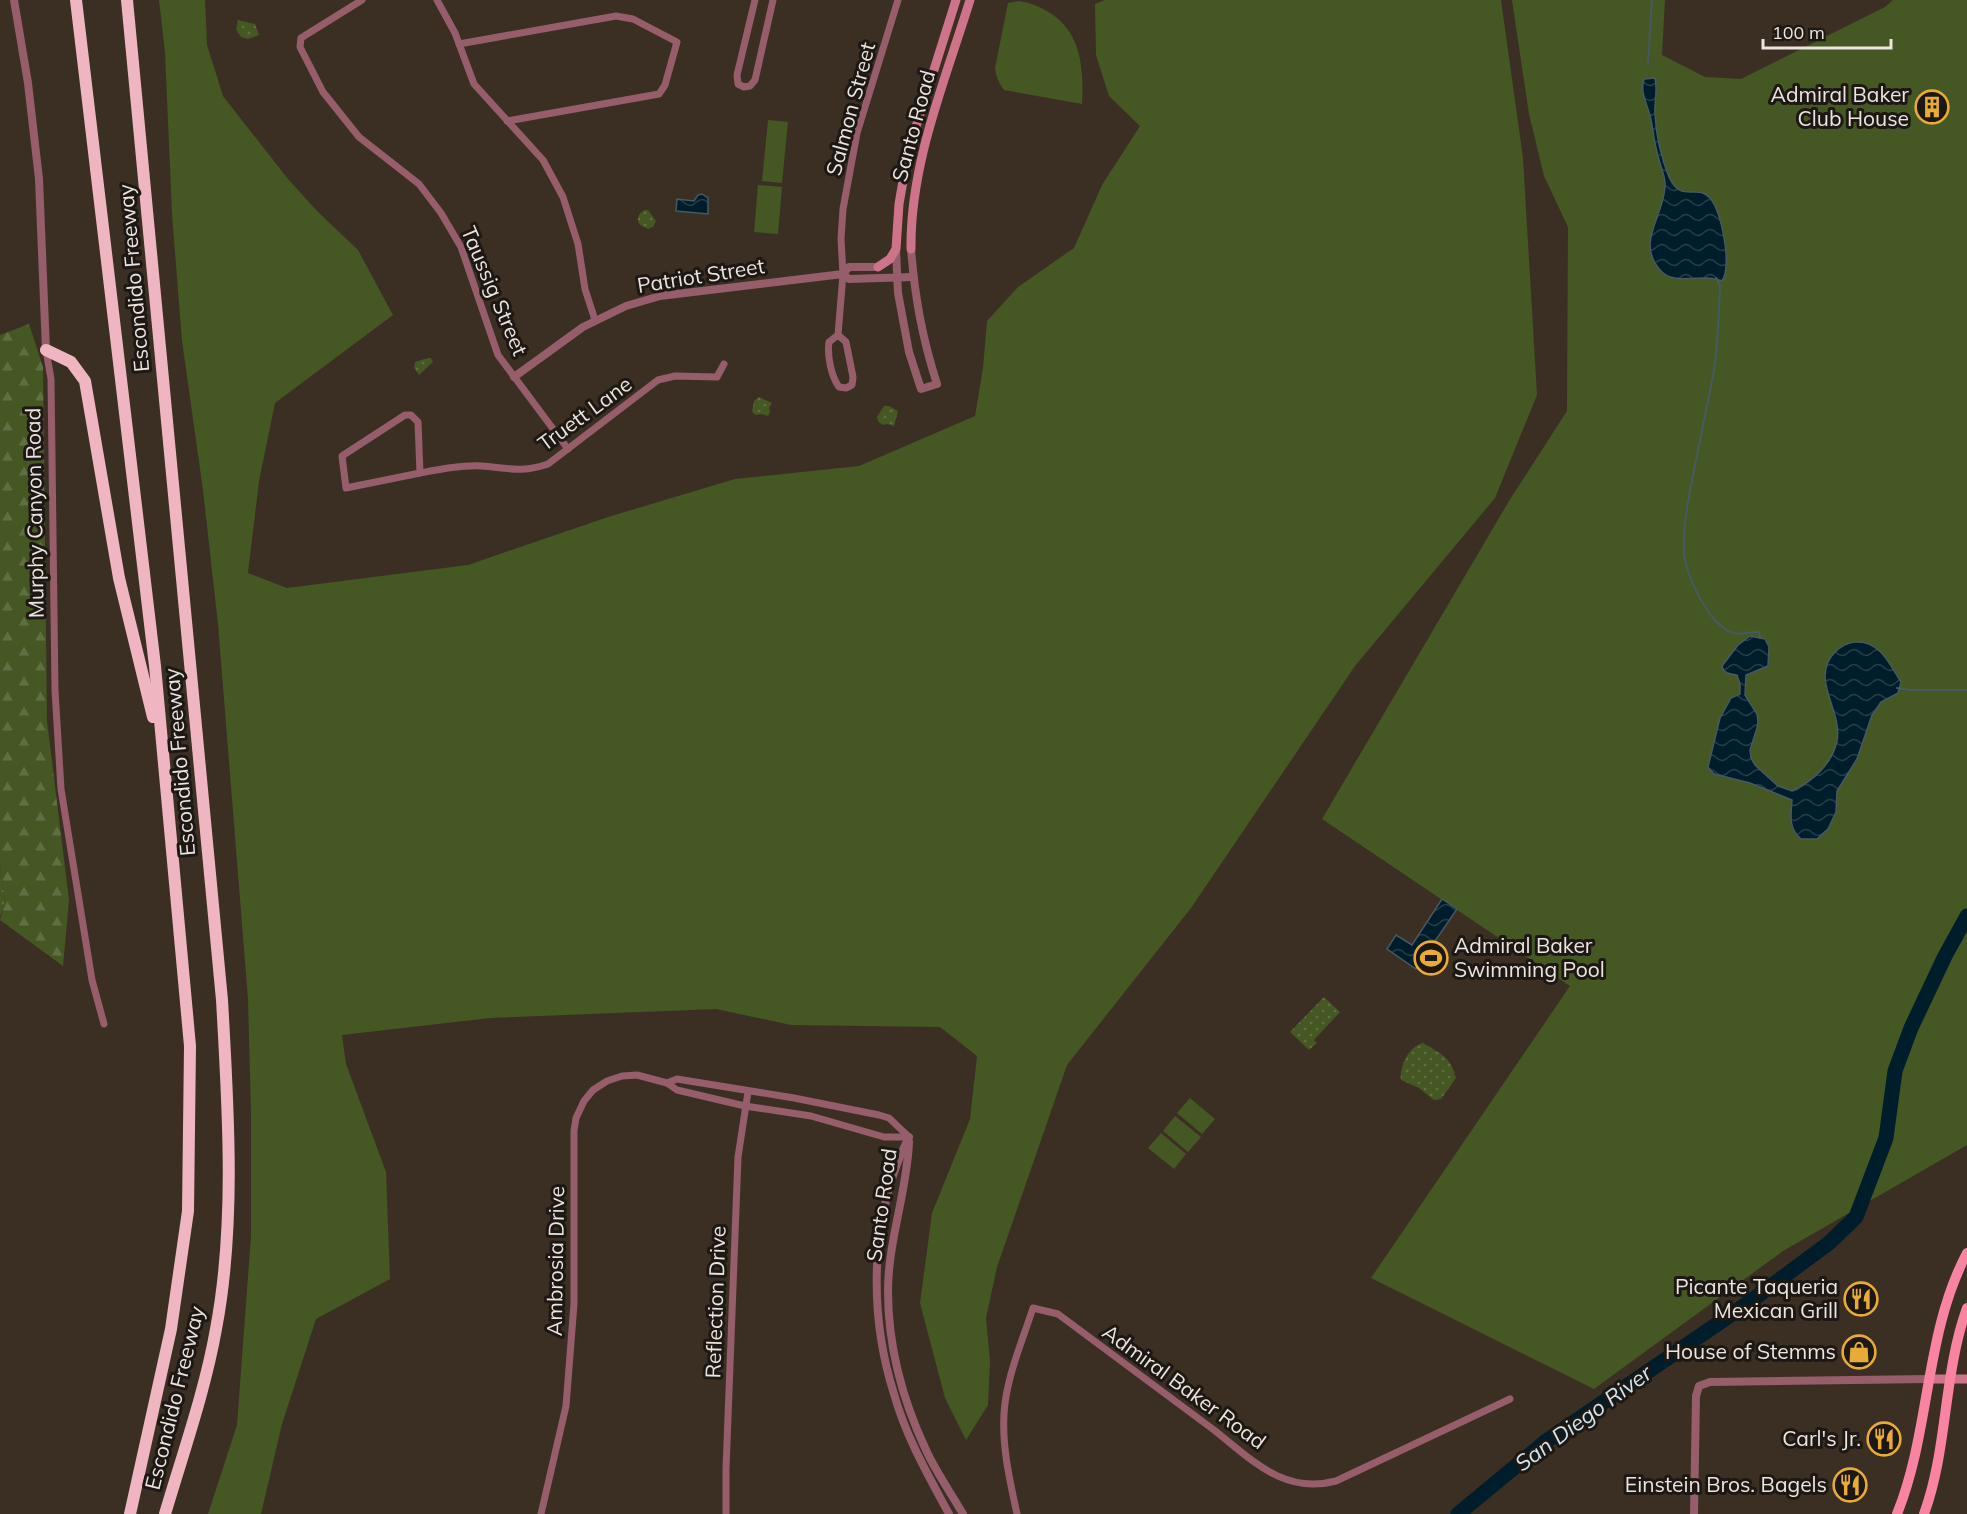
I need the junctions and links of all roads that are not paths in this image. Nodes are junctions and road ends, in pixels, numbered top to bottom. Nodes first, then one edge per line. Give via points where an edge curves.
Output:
1 (14, 0) edge
2 (76, 0) edge
3 (128, 0) edge
4 (362, 0) edge
5 (437, 0) edge
6 (755, 0) edge
7 (774, 0) edge
8 (898, 0) edge
9 (956, 0) edge
10 (970, 0) edge
11 (459, 44) junction
12 (507, 121) junction
13 (896, 249) junction
14 (911, 249) joint
15 (878, 267) joint
16 (843, 274) junction
17 (913, 277) junction
18 (897, 278) junction
19 (595, 320) junction
20 (838, 335) junction
21 (46, 350) junction
22 (724, 364) dead end
23 (514, 378) junction
24 (568, 449) junction
25 (420, 473) junction
26 (163, 757) junction
27 (104, 1024) dead end
28 (667, 1083) junction
29 (748, 1092) junction
30 (745, 1106) junction
31 (909, 1137) junction
32 (1967, 1253) edge
33 (1967, 1308) edge
34 (1929, 1379) junction
35 (1951, 1379) junction
36 (1967, 1379) edge
37 (1510, 1399) dead end
38 (130, 1514) edge
39 (165, 1514) edge
40 (541, 1514) edge
41 (726, 1514) edge
42 (949, 1514) edge
43 (963, 1514) edge
44 (1017, 1514) edge
45 (1694, 1514) edge
46 (1897, 1514) edge
47 (1924, 1514) edge

1 - 21 street, Murphy Canyon Road via 39,179
2 - 26 highway, Escondido Freeway
3 - 39 highway, Escondido Freeway via 222,1000 229,1157 226,1249 216,1328
4 - 23 street, Taussig Street via 302,38 300,47 323,92 359,137 420,184 441,213 461,247 498,355
5 - 11 street
6 - 7 street via 737,75 738,84 744,87 755,80
8 - 16 street, Salmon Street via 857,133 843,208
9 - 13 main road, Santo Road via 908,152
10 - 14 main road, Santo Road via 922,152 912,208
11 - 12 street via 474,84
11 - 12 street via 616,16 633,19 677,42 659,94
12 - 19 street via 543,160 562,197 578,243 585,289
13 - 15 main road
13 - 18 street, Santo Road
14 - 17 street, Santo Road
15 - 16 street, Patriot Street via 849,267
16 - 18 street, Patriot Street via 849,279
16 - 19 street, Patriot Street via 660,296
16 - 20 street, Salmon Street
17 - 18 street, Patriot Street
17 - 18 street, Santo Road via 921,330 937,384 921,389 909,352
19 - 23 street, Patriot Street
20 - 20 street, Salmon Street via 829,342 828,351 835,382 846,388 852,385 853,377 846,342
21 - 26 highway via 71,362 85,381 119,578
21 - 27 street, Murphy Canyon Road via 51,379 55,690 61,789 92,980
22 - 24 street, Truett Lane via 717,377 675,376 658,380
23 - 24 street, Taussig Street
24 - 25 street, Truett Lane via 532,470 480,466
25 - 25 street, Truett Lane via 418,422 411,415 405,415 342,456 346,488
26 - 38 highway, Escondido Freeway via 190,1046 188,1211 171,1329
28 - 29 street, Ambrosia Drive via 677,1079
28 - 30 street, Ambrosia Drive via 677,1090
28 - 40 street, Ambrosia Drive via 637,1075 607,1081 593,1090 576,1118 574,1304 566,1406
29 - 30 street, Reflection Drive
29 - 31 street, Ambrosia Drive via 879,1115 889,1118
30 - 31 street, Ambrosia Drive via 811,1116 884,1137
30 - 41 street, Reflection Drive via 738,1157
31 - 42 street, Santo Road via 898,1161 879,1240 876,1288 881,1337 893,1394 917,1455
31 - 43 street, Santo Road via 888,1290 892,1343 904,1397 922,1441
32 - 34 main road via 1955,1278
33 - 35 main road
34 - 35 main road
34 - 45 street via 1710,1382 1699,1386
34 - 46 main road via 1914,1458
35 - 36 main road
35 - 47 main road via 1937,1468
37 - 44 street, Admiral Baker Road via 1336,1481 1298,1484 1276,1476 1058,1314 1033,1308 1008,1386 1004,1413 1005,1455

